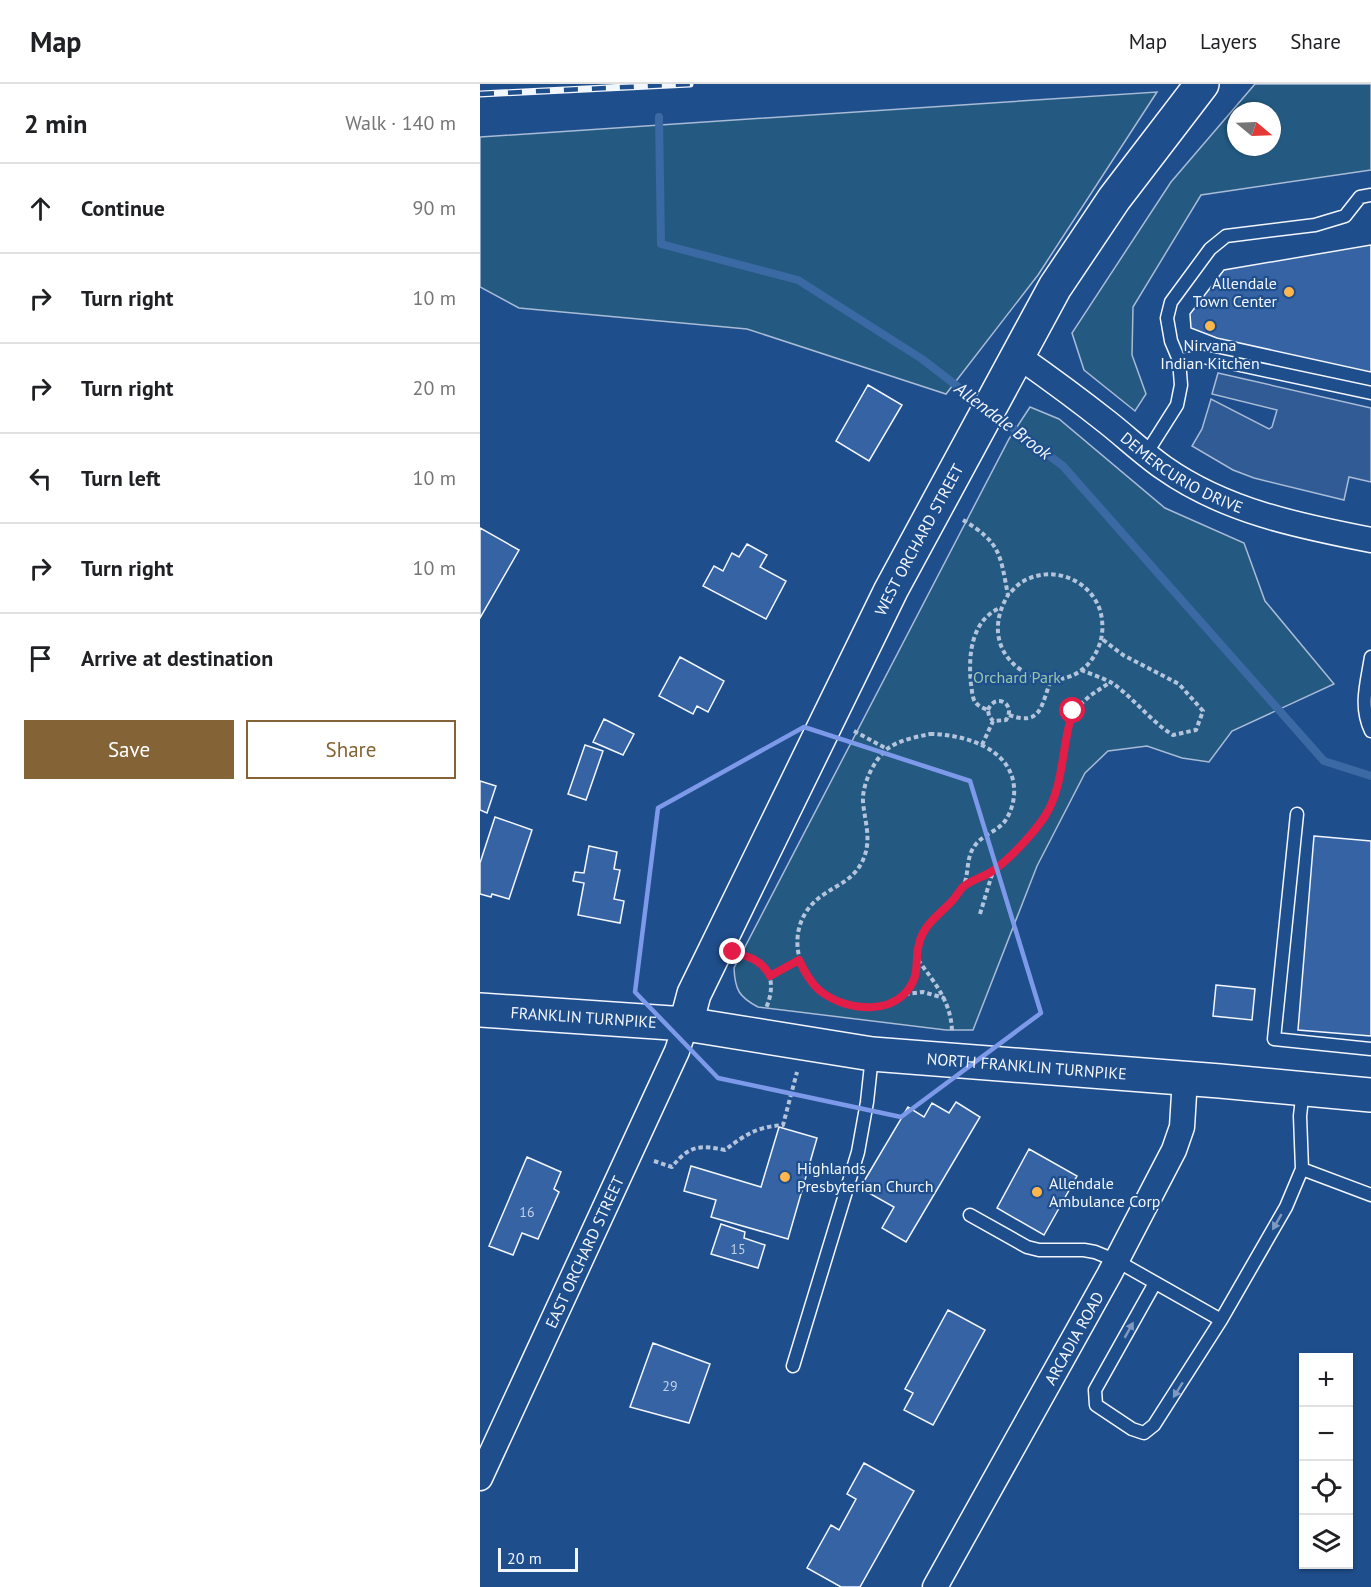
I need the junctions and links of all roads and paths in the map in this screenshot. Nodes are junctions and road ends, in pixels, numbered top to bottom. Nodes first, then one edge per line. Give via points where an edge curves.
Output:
1 (1202, 84) edge
2 (1371, 195) edge
3 (1018, 356) junction
4 (1179, 360) junction
5 (1371, 393) edge
6 (1146, 454) junction
7 (960, 518) dead end
8 (1371, 540) edge
9 (1008, 595) junction
10 (1000, 608) junction
11 (1102, 639) junction
12 (1371, 657) edge
13 (1081, 670) junction
14 (1051, 680) junction
15 (1110, 682) junction
16 (988, 710) junction
17 (1009, 715) junction
18 (993, 721) junction
19 (850, 729) dead end
20 (1371, 731) edge
21 (982, 745) junction
22 (887, 749) junction
23 (1297, 814) dead end
24 (993, 871) junction
25 (964, 886) junction
26 (980, 914) dead end
27 (742, 955) dead end
28 (918, 959) junction
29 (799, 960) junction
30 (770, 976) junction
31 (905, 994) junction
32 (945, 998) junction
33 (480, 1010) edge
34 (764, 1015) dead end
35 (686, 1024) junction
36 (952, 1035) dead end
37 (1371, 1049) edge
38 (872, 1054) junction
39 (800, 1062) dead end
40 (1185, 1078) junction
41 (1303, 1088) junction
42 (1371, 1095) edge
43 (647, 1159) dead end
44 (1302, 1169) junction
45 (1371, 1195) edge
46 (970, 1215) dead end
47 (1117, 1261) junction
48 (1155, 1283) junction
49 (1221, 1320) junction
50 (793, 1366) dead end
51 (480, 1478) edge
52 (935, 1587) edge

1 - 3 main road, WEST ORCHARD STREET via 1114,199 1055,288
2 - 4 lane via 1360,197 1345,216 1315,225 1226,236 1210,249 1171,302 1167,318
3 - 6 street, DEMERCURIO DRIVE
3 - 35 main road, WEST ORCHARD STREET via 891,590 694,994
4 - 5 lane via 1203,357
4 - 6 lane via 1181,385 1177,405
6 - 8 street, DEMERCURIO DRIVE via 1196,487 1244,508 1282,521
7 - 9 path via 984,534 999,552
9 - 10 path
9 - 11 path via 1021,583 1038,576 1056,574 1073,579 1088,589 1098,604
10 - 14 path via 999,640 1006,656 1017,669
10 - 16 path via 980,623 972,646 972,693 978,705
11 - 13 path via 1098,651
11 - 15 path via 1123,655 1179,684 1203,711 1196,730 1173,735
12 - 20 lane via 1363,707
13 - 14 path via 1067,678
13 - 15 path
14 - 17 path via 1031,719
15 - 24 path via 1073,711 1061,778 1046,815
16 - 17 path via 995,700 1001,700 1010,708
16 - 18 path
17 - 18 path via 1006,720
18 - 21 path
19 - 22 path
21 - 22 path via 946,734 930,734
21 - 25 path via 1009,767 1014,796 1005,821 975,845
22 - 29 path via 864,789 868,837 862,862 845,882 823,894 805,913 796,938
23 - 37 lane via 1274,1039
24 - 25 path
24 - 26 path
25 - 28 path via 923,931
27 - 30 path via 760,962
28 - 31 path via 913,983
28 - 32 path
29 - 30 path
29 - 31 path via 820,991 850,1005 878,1006
30 - 34 path via 772,992
31 - 32 path via 923,992
32 - 36 path
33 - 35 main road, FRANKLIN TURNPIKE
35 - 38 main road, NORTH FRANKLIN TURNPIKE
35 - 51 street, EAST ORCHARD STREET
38 - 40 main road, NORTH FRANKLIN TURNPIKE
38 - 50 lane via 858,1152
39 - 43 path via 783,1125 750,1131 725,1150 702,1146 689,1150 672,1167
40 - 41 main road, NORTH FRANKLIN TURNPIKE
40 - 47 street, ARCADIA ROAD via 1182,1127 1174,1150
41 - 42 main road, NORTH FRANKLIN TURNPIKE
41 - 44 lane
44 - 45 lane
44 -> 49 lane via 1286,1207
46 - 47 lane via 1027,1247 1084,1250
47 - 48 lane
47 - 52 street, ARCADIA ROAD
48 - 49 lane
49 -> 48 lane via 1154,1425 1144,1432 1132,1429 1096,1405 1095,1390

